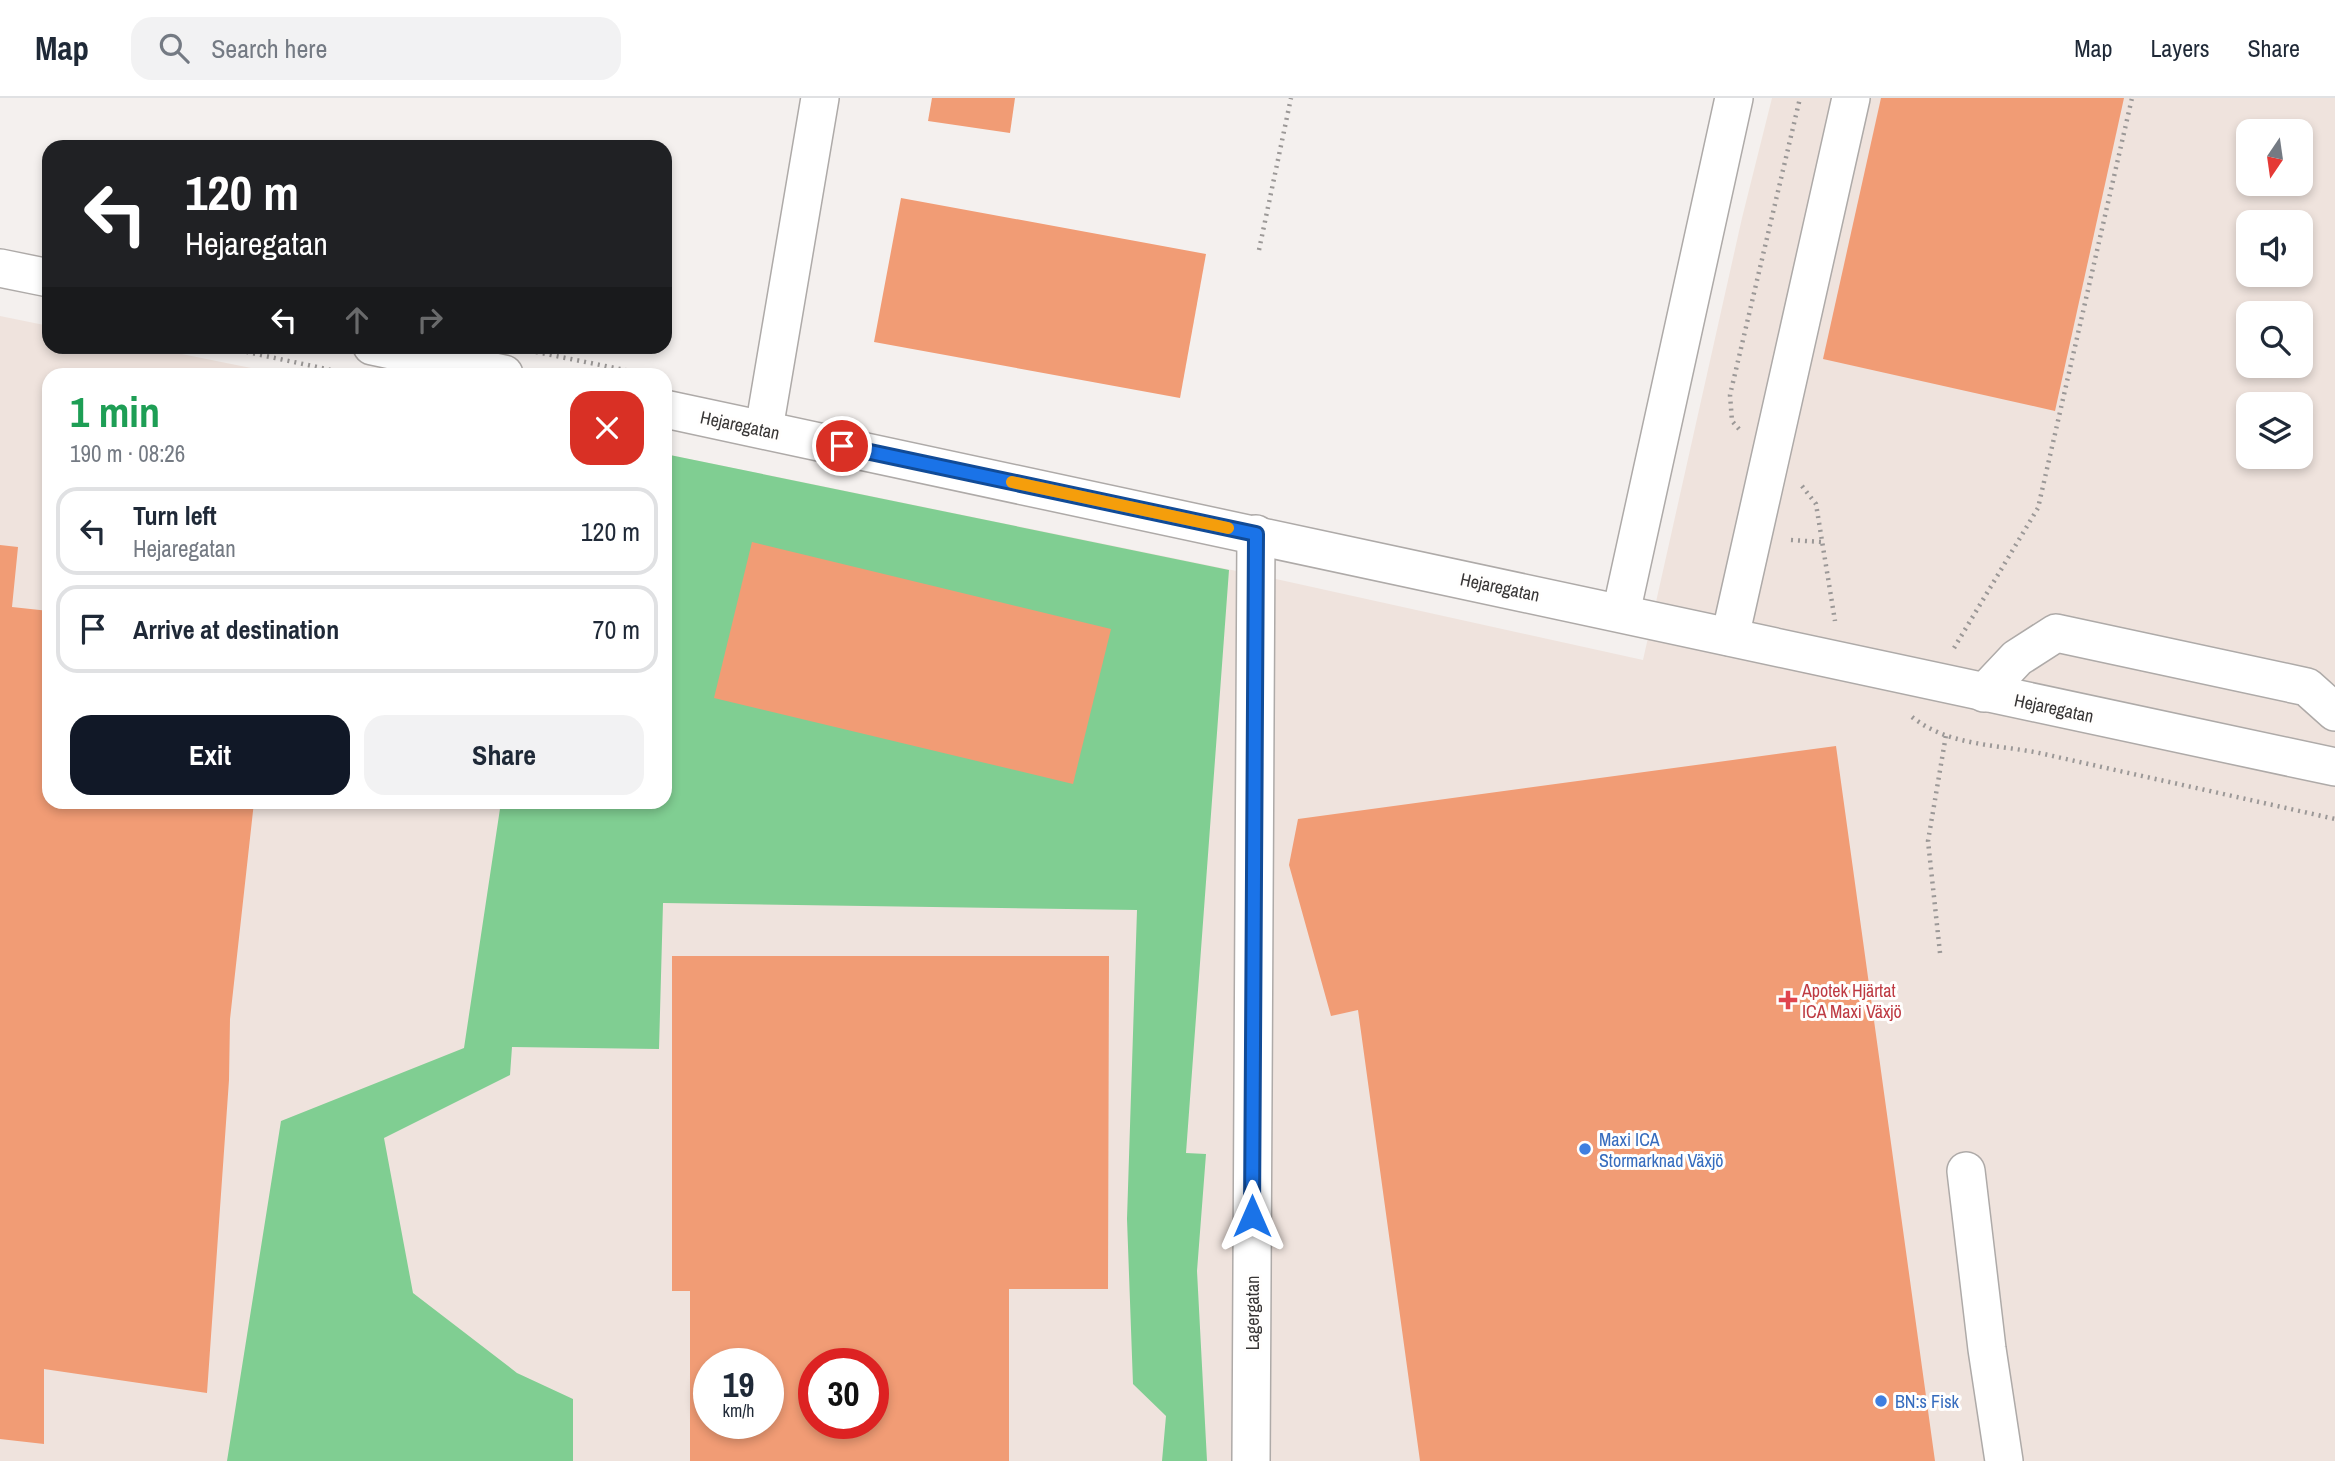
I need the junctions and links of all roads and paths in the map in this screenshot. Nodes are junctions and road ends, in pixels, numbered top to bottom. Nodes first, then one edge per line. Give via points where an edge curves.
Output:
1 (820, 98) edge
2 (1292, 98) edge
3 (1734, 98) edge
4 (1851, 98) edge
5 (2132, 98) edge
6 (1259, 250) dead end
7 (0, 268) edge
8 (42, 277) edge
9 (258, 354) edge
10 (444, 354) edge
11 (515, 362) edge
12 (325, 368) edge
13 (580, 368) edge
14 (672, 410) edge
15 (764, 429) junction
16 (1256, 534) junction
17 (1621, 613) junction
18 (1730, 637) junction
19 (1934, 682) junction
20 (1984, 693) junction
21 (2335, 712) edge
22 (1910, 715) dead end
23 (1946, 734) junction
24 (2335, 767) edge
25 (2335, 818) edge
26 (1940, 953) dead end
27 (1966, 1171) dead end
28 (1251, 1461) edge
29 (2004, 1461) edge

1 - 15 street
2 - 6 path
3 - 17 street
4 - 18 street
5 - 19 path via 2038,508
7 - 8 street
9 - 12 path
10 - 11 street
11 - 13 path
14 - 15 street, Hejaregatan
15 - 16 street, Hejaregatan
16 - 17 street, Hejaregatan
16 - 28 street, Lagergatan
17 - 18 street, Hejaregatan
18 - 19 street, Hejaregatan
19 - 20 street, Hejaregatan
20 - 21 street via 2017,658 2056,633 2307,687
20 - 24 street, Hejaregatan
22 - 23 path
23 - 25 path via 1968,744 2030,751
23 - 26 path via 1928,841
27 - 29 street

